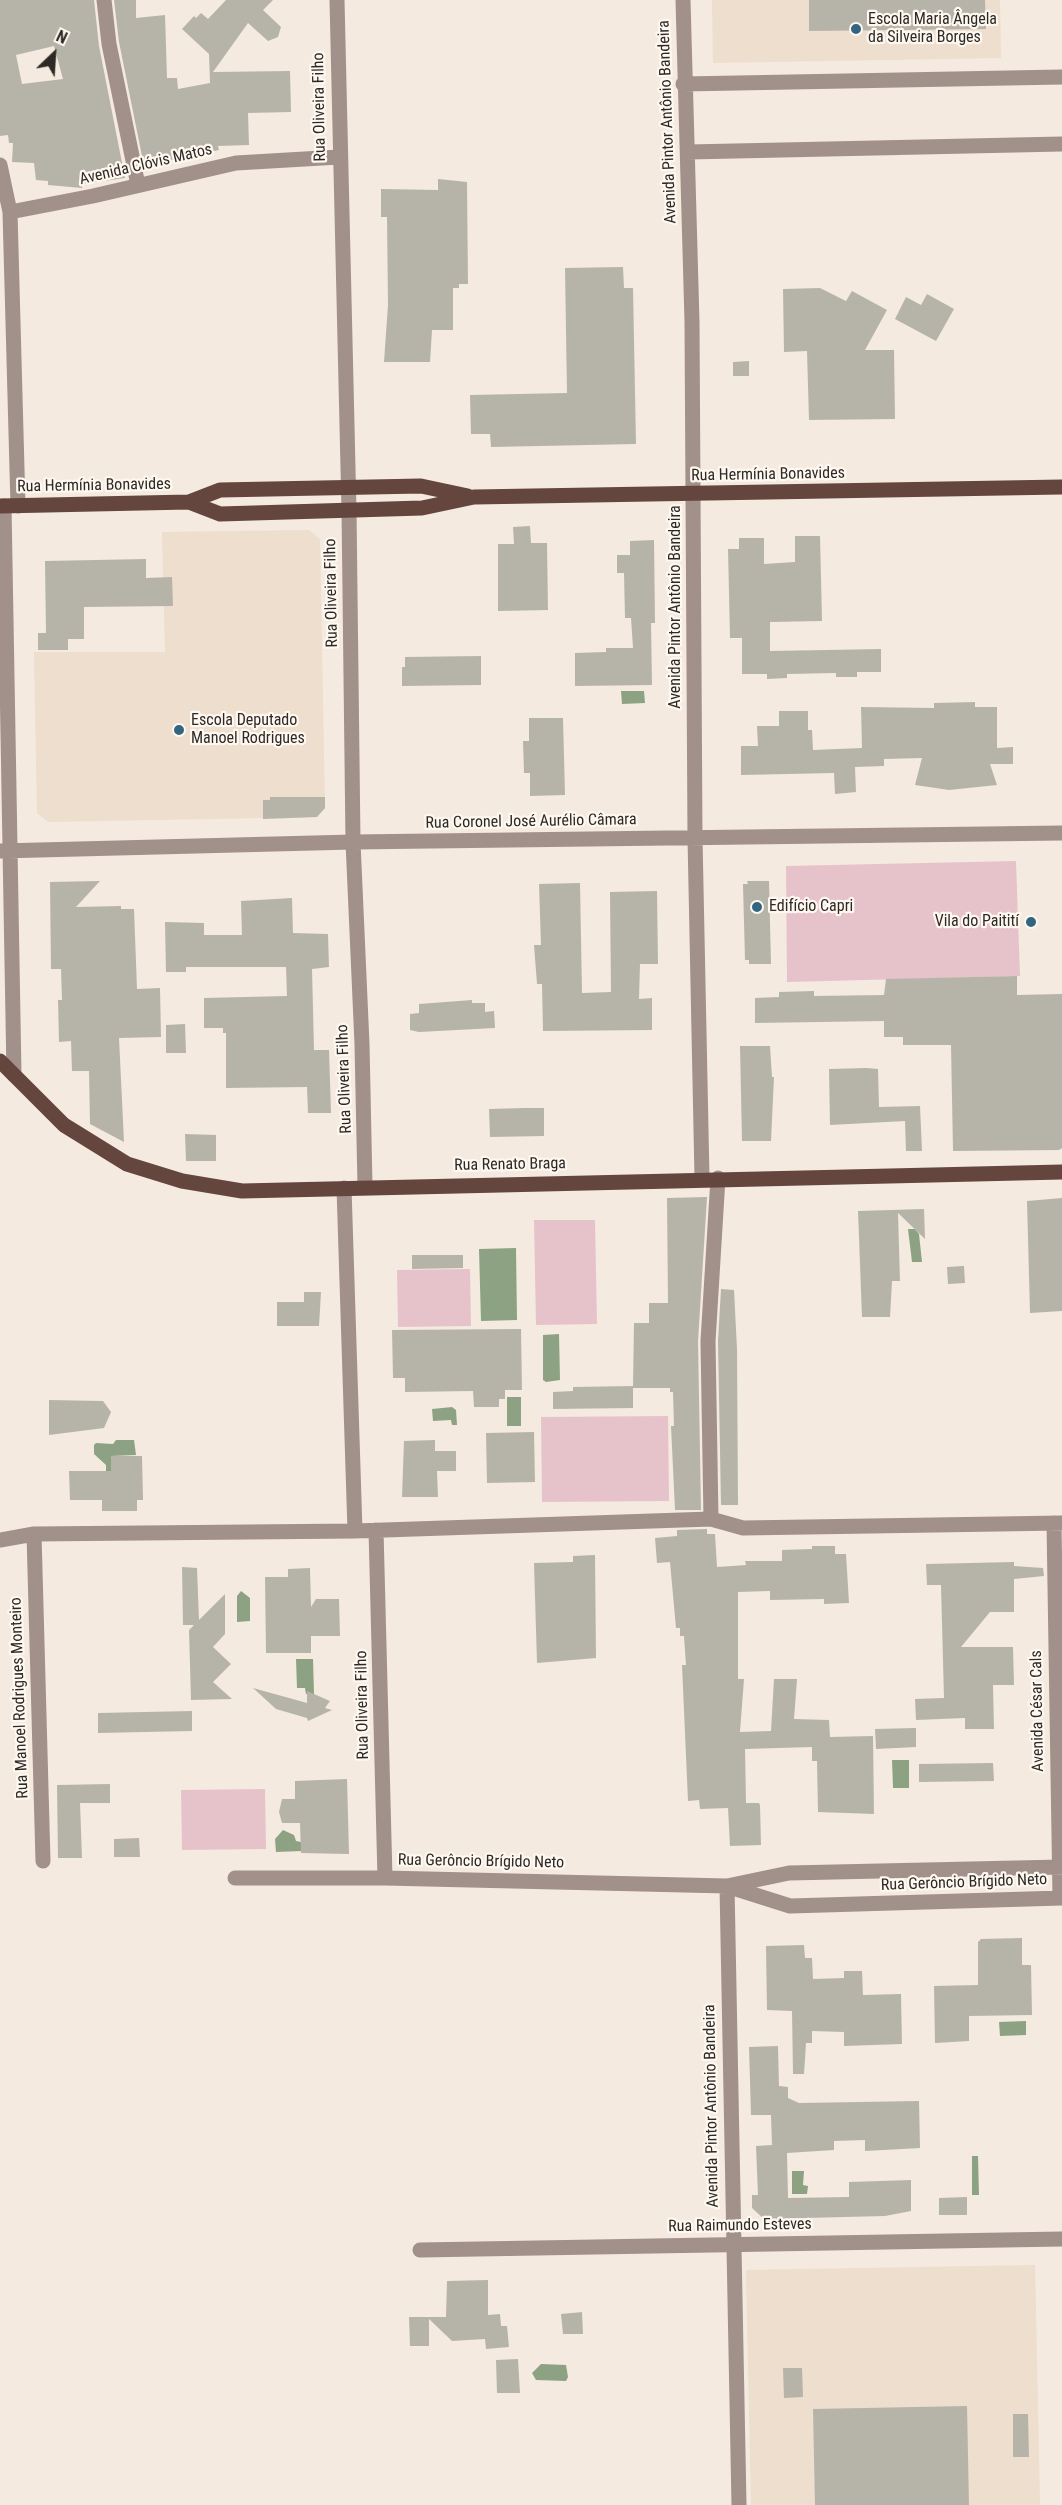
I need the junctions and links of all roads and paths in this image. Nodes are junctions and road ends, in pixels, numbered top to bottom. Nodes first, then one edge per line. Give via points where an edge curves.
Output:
1 (104, 0) edge
2 (337, 0) edge
3 (682, 0) edge
4 (1062, 77) edge
5 (683, 84) junction
6 (1062, 144) edge
7 (688, 152) junction
8 (339, 157) junction
9 (0, 165) edge
10 (138, 185) junction
11 (10, 212) junction
12 (348, 487) junction
13 (1062, 487) edge
14 (693, 495) junction
15 (474, 497) junction
16 (189, 502) junction
17 (7, 506) edge
18 (349, 510) junction
19 (1062, 833) edge
20 (695, 838) junction
21 (352, 842) junction
22 (5, 850) edge
23 (0, 1061) edge
24 (14, 1075) junction
25 (1062, 1172) edge
26 (710, 1178) junction
27 (365, 1186) junction
28 (344, 1188) junction
29 (711, 1519) junction
30 (1058, 1523) edge
31 (376, 1530) junction
32 (355, 1531) junction
33 (34, 1534) junction
34 (0, 1540) edge
35 (43, 1861) dead end
36 (1061, 1867) edge
37 (235, 1878) dead end
38 (385, 1878) junction
39 (727, 1886) junction
40 (1061, 1898) edge
41 (1062, 2239) edge
42 (732, 2244) junction
43 (420, 2250) dead end
44 (739, 2505) edge

1 - 10 street via 109,44
2 - 8 street, Rua Oliveira Filho
3 - 5 street, Avenida Pintor Antônio Bandeira
4 - 5 street
5 - 7 street, Avenida Pintor Antônio Bandeira
6 - 7 street
7 - 14 street, Avenida Pintor Antônio Bandeira
8 - 10 street, Avenida Clóvis Matos via 236,163
8 - 12 street, Rua Oliveira Filho
9 - 11 street
10 - 11 street, Avenida Clóvis Matos
11 - 17 street
12 - 15 main road, Rua Hermínia Bonavides via 421,486
12 - 16 main road, Rua Hermínia Bonavides via 220,490
12 - 18 street, Rua Oliveira Filho
13 - 14 main road, Rua Hermínia Bonavides
14 - 15 main road, Rua Hermínia Bonavides
14 - 20 street, Avenida Pintor Antônio Bandeira
15 - 18 main road, Rua Hermínia Bonavides via 422,508
16 - 17 main road, Rua Hermínia Bonavides
16 - 18 main road, Rua Hermínia Bonavides via 220,514
17 - 22 street
18 - 21 street, Rua Oliveira Filho
19 - 20 street, Rua Coronel José Aurélio Câmara
20 - 21 street, Rua Coronel José Aurélio Câmara
20 - 26 street, Avenida Pintor Antônio Bandeira
21 - 22 street, Rua Coronel José Aurélio Câmara
21 - 27 street, Rua Oliveira Filho
22 - 24 street
23 - 24 main road, Rua Renato Braga
24 - 28 main road, Rua Renato Braga via 64,1125 118,1159 145,1170 242,1191
25 - 26 main road, Rua Renato Braga
26 - 27 main road, Rua Renato Braga
26 - 29 street, Avenida Pintor Antônio Bandeira
27 - 28 main road, Rua Renato Braga
28 - 32 street
29 - 30 street via 743,1528
29 - 31 street
30 - 36 street, Avenida César Cals
31 - 32 street
31 - 38 street, Rua Oliveira Filho
32 - 33 street
33 - 34 street
33 - 35 street, Rua Manoel Rodrigues Monteiro
36 - 39 street, Rua Gerôncio Brígido Neto via 789,1873
36 - 40 street, Avenida César Cals
37 - 38 street, Rua Gerôncio Brígido Neto
38 - 39 street, Rua Gerôncio Brígido Neto
39 - 40 street, Rua Gerôncio Brígido Neto via 789,1906
39 - 42 street, Avenida Pintor Antônio Bandeira
41 - 42 street, Rua Raimundo Esteves
42 - 43 street, Rua Raimundo Esteves
42 - 44 street, Avenida Pintor Antônio Bandeira

